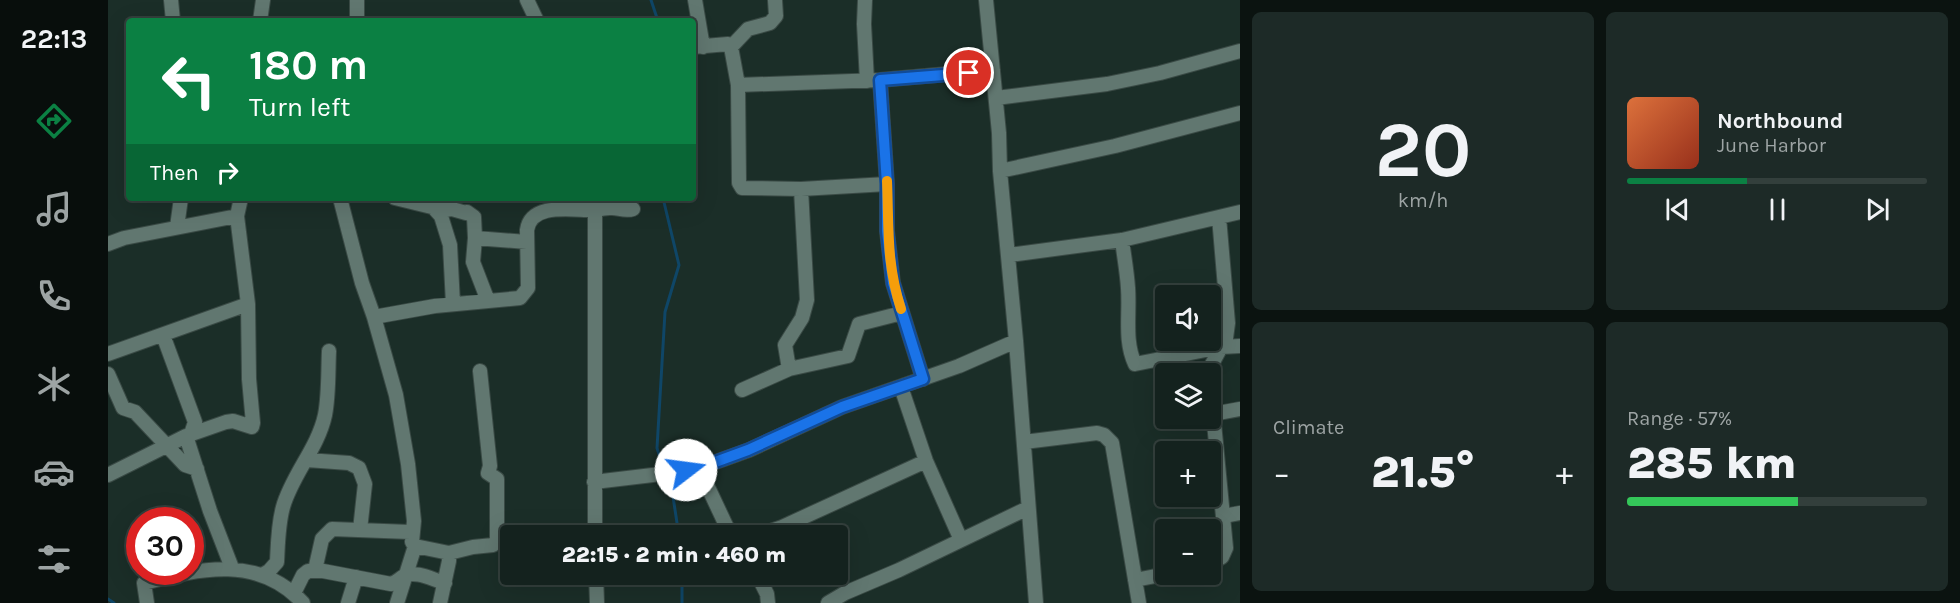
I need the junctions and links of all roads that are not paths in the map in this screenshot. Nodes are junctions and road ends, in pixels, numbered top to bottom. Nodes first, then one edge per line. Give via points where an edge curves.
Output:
1 (171, 0) edge
2 (262, 0) edge
3 (357, 0) edge
4 (526, 0) edge
5 (695, 0) edge
6 (775, 0) edge
7 (865, 0) edge
8 (986, 0) edge
9 (173, 18) edge
10 (261, 18) edge
11 (357, 18) edge
12 (535, 18) edge
13 (698, 47) edge
14 (731, 47) junction
15 (1240, 51) edge
16 (993, 70) junction
17 (873, 81) junction
18 (738, 85) junction
19 (996, 98) junction
20 (1240, 113) edge
21 (1000, 171) junction
22 (887, 184) junction
23 (801, 189) junction
24 (181, 201) edge
25 (240, 201) edge
26 (341, 201) edge
27 (409, 201) edge
28 (611, 203) edge
29 (462, 205) edge
30 (432, 206) junction
31 (633, 209) dead end
32 (594, 210) junction
33 (1240, 212) edge
34 (237, 216) junction
35 (1220, 217) junction
36 (177, 228) junction
37 (475, 238) junction
38 (1122, 240) junction
39 (527, 242) junction
40 (108, 244) edge
41 (1009, 255) junction
42 (488, 301) junction
43 (248, 304) junction
44 (453, 304) junction
45 (902, 312) junction
46 (375, 317) junction
47 (163, 335) junction
48 (1016, 341) junction
49 (1221, 346) joint
50 (1240, 346) edge
51 (329, 351) dead end
52 (1197, 351) edge
53 (108, 354) edge
54 (789, 369) junction
55 (480, 371) dead end
56 (108, 374) edge
57 (923, 379) junction
58 (901, 387) junction
59 (742, 390) dead end
60 (1240, 409) edge
61 (1221, 413) edge
62 (1215, 429) edge
63 (188, 435) junction
64 (1024, 442) junction
65 (166, 445) junction
66 (307, 460) junction
67 (926, 460) junction
68 (197, 469) junction
69 (692, 469) junction
70 (109, 471) edge
71 (594, 482) junction
72 (1028, 508) junction
73 (1240, 513) edge
74 (1224, 516) junction
75 (596, 525) edge
76 (725, 525) edge
77 (786, 525) edge
78 (360, 530) junction
79 (412, 530) junction
80 (961, 540) junction
81 (415, 546) junction
82 (449, 553) junction
83 (1221, 558) edge
84 (232, 568) junction
85 (315, 570) junction
86 (262, 574) junction
87 (405, 576) junction
88 (1155, 576) edge
89 (356, 578) junction
90 (1134, 580) junction
91 (445, 583) junction
92 (596, 585) edge
93 (762, 585) edge
94 (298, 598) edge
95 (147, 603) edge
96 (348, 603) edge
97 (397, 603) edge
98 (440, 603) edge
99 (597, 603) edge
100 (768, 603) edge
101 (828, 603) edge
102 (1036, 603) edge
103 (1139, 603) edge

1 - 9 street
2 - 10 street
3 - 11 street
4 - 12 street
5 - 13 street
6 - 14 street via 776,16 770,23 748,29
7 - 17 street via 864,24
8 - 16 street
13 - 14 street
14 - 18 street
15 - 19 street via 1107,84
16 - 17 street
16 - 19 street
17 - 18 street
17 - 22 street
18 - 23 street via 740,186
19 - 21 street
20 - 21 street
21 - 41 street
22 - 23 street
22 - 45 street via 893,283
23 - 54 street via 807,300 802,318 785,345
24 - 36 street
25 - 34 street
26 - 46 street
27 - 30 street
28 - 31 street via 627,211
28 - 32 street
29 - 30 street
29 - 37 street via 474,217
30 - 44 street via 441,216 450,245
32 - 39 street via 548,210 533,217 528,222
32 - 71 street
33 - 35 street
34 - 36 street
34 - 43 street
35 - 38 street
35 - 49 street via 1228,322
36 - 40 street
37 - 39 street
37 - 42 street via 473,262
38 - 41 street
38 - 52 street via 1128,339 1135,364
39 - 42 street via 528,288 524,295
41 - 48 street
42 - 44 street
43 - 47 street
43 - 63 street via 252,427 233,421
44 - 46 street
45 - 54 street via 859,324 848,356
45 - 57 street
46 - 79 street via 398,406 408,464
47 - 53 street
47 - 63 street via 195,422
48 - 57 street
48 - 64 street
49 - 50 street
51 - 66 street via 325,416
54 - 59 street
55 - 82 street via 489,473 497,479 497,540 493,545
56 - 65 street via 123,408 135,412
57 - 58 street
58 - 67 street
58 - 69 street
60 - 61 street
62 - 74 street
63 - 65 street
63 - 68 street
64 - 72 street
64 - 90 street via 1097,433 1112,443
65 - 68 street via 185,465
65 - 70 street
66 - 78 street via 359,468 365,484
66 - 86 street via 283,505 277,562
67 - 77 street
67 - 80 street
68 - 84 street
69 - 71 street
69 - 76 street
71 - 75 street
72 - 80 street
72 - 102 street
73 - 74 street
74 - 83 street via 1226,548
78 - 79 street
78 - 85 street via 332,529 327,533
79 - 81 street
80 - 101 street
81 - 82 street
81 - 87 street
82 - 91 street
84 - 86 street
84 - 95 street via 185,572 144,583
85 - 89 street
85 - 94 street via 303,575
86 - 94 street via 281,583
87 - 89 street via 391,584
87 - 91 street via 413,573
87 - 97 street
88 - 90 street
89 - 96 street
90 - 103 street
91 - 98 street
92 - 99 street
93 - 100 street

